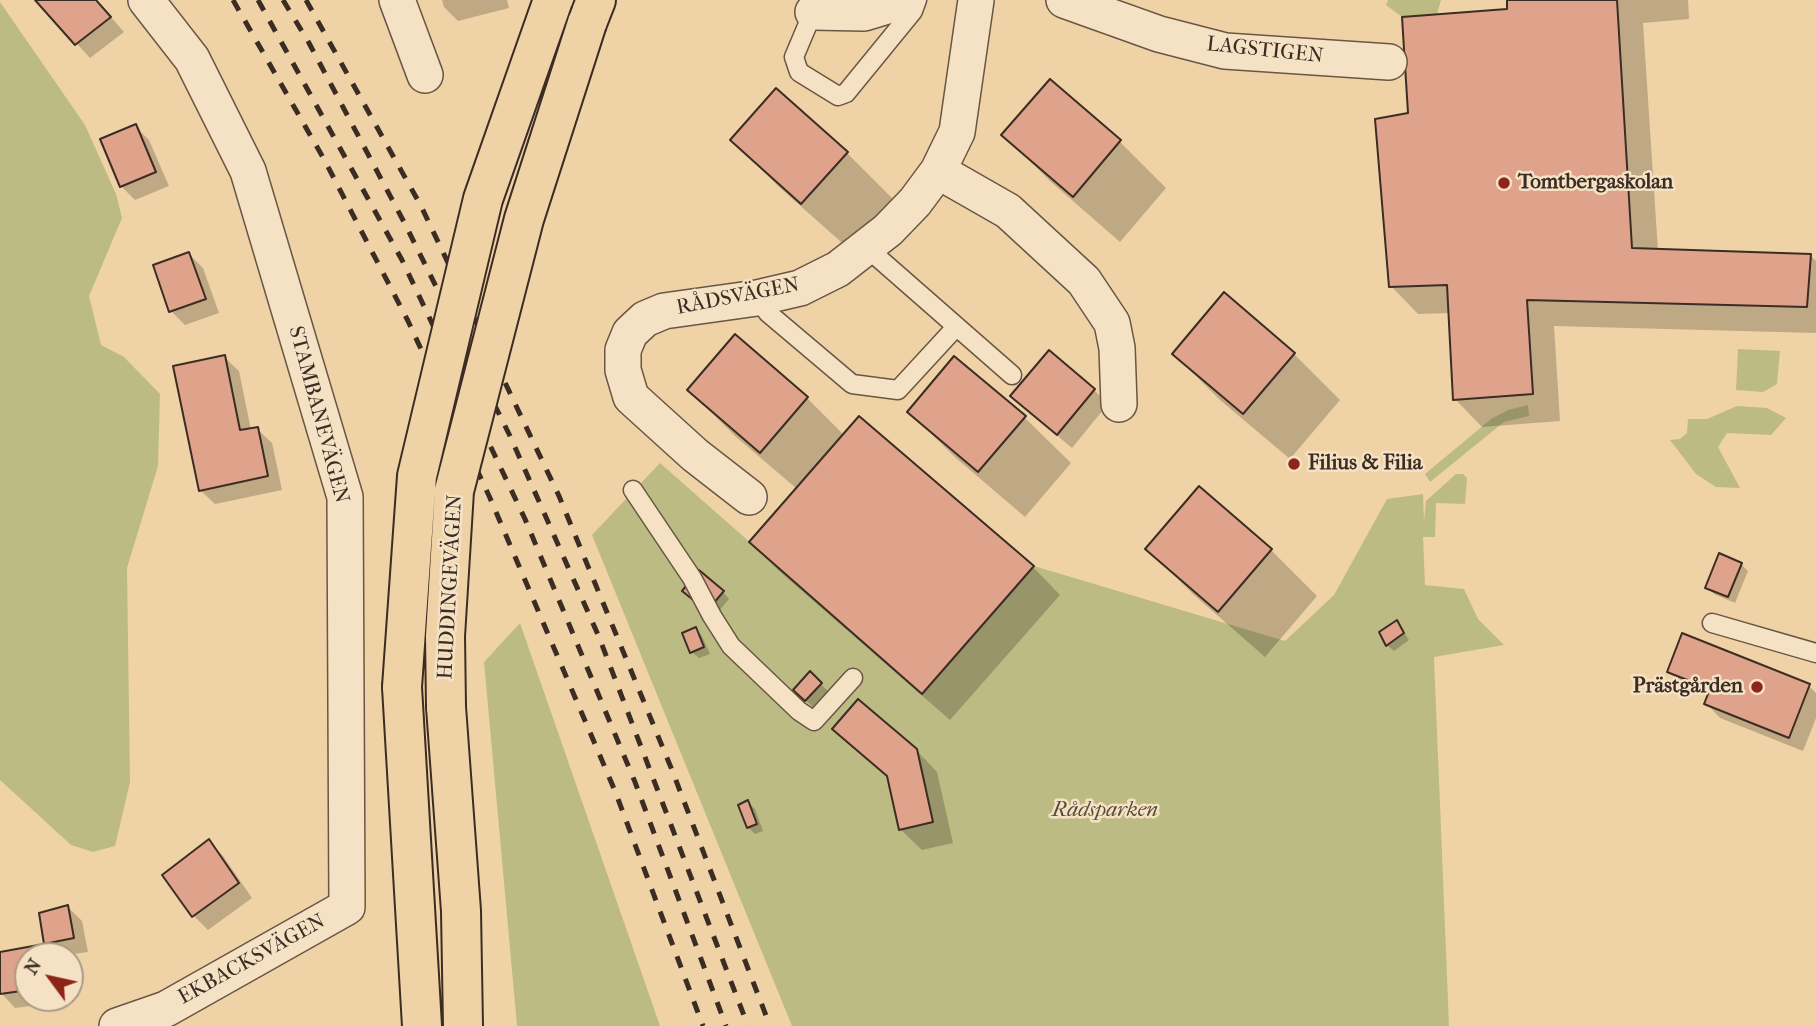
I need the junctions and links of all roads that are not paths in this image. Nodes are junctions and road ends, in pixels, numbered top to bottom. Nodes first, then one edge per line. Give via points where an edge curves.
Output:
1 (146, 0) edge
2 (397, 0) edge
3 (553, 0) edge
4 (907, 0) edge
5 (917, 0) edge
6 (976, 0) edge
7 (1064, 0) edge
8 (812, 6) edge
9 (591, 12) edge
10 (1389, 62) dead end
11 (425, 75) dead end
12 (938, 171) junction
13 (867, 248) junction
14 (757, 298) junction
15 (956, 327) junction
16 (1012, 375) dead end
17 (1119, 404) dead end
18 (634, 490) dead end
19 (749, 497) dead end
20 (1712, 623) dead end
21 (1816, 653) edge
22 (853, 678) dead end
23 (347, 907) joint
24 (117, 1026) edge
25 (422, 1026) edge
26 (463, 1026) edge

1 - 23 street, STAMBANEVÄGEN via 192,59 248,171 345,497
2 - 11 street
3 - 25 main road, HUDDINGEVÄGEN, bridge via 483,199 417,476 402,687
4 - 8 street via 864,13
5 - 8 lane via 846,93 838,96 799,72 794,57
6 - 12 street, RÅDSVÄGEN via 957,132
7 - 10 street, LAGSTIGEN via 1159,34 1225,51
9 - 26 main road, HUDDINGEVÄGEN, bridge via 523,219 454,491 445,636 446,707 461,911
12 - 13 street, RÅDSVÄGEN via 915,202
12 - 17 street via 1008,211 1084,281 1112,323
13 - 14 street, RÅDSVÄGEN via 821,279
13 - 15 lane
14 - 15 lane via 768,313 852,384 898,390
14 - 19 street, RÅDSVÄGEN via 664,311 645,318 630,333 623,351 631,397
15 - 16 lane
18 - 22 lane via 731,646 799,710 814,721
20 - 21 lane
23 - 24 street, EKBACKSVÄGEN via 166,1009

